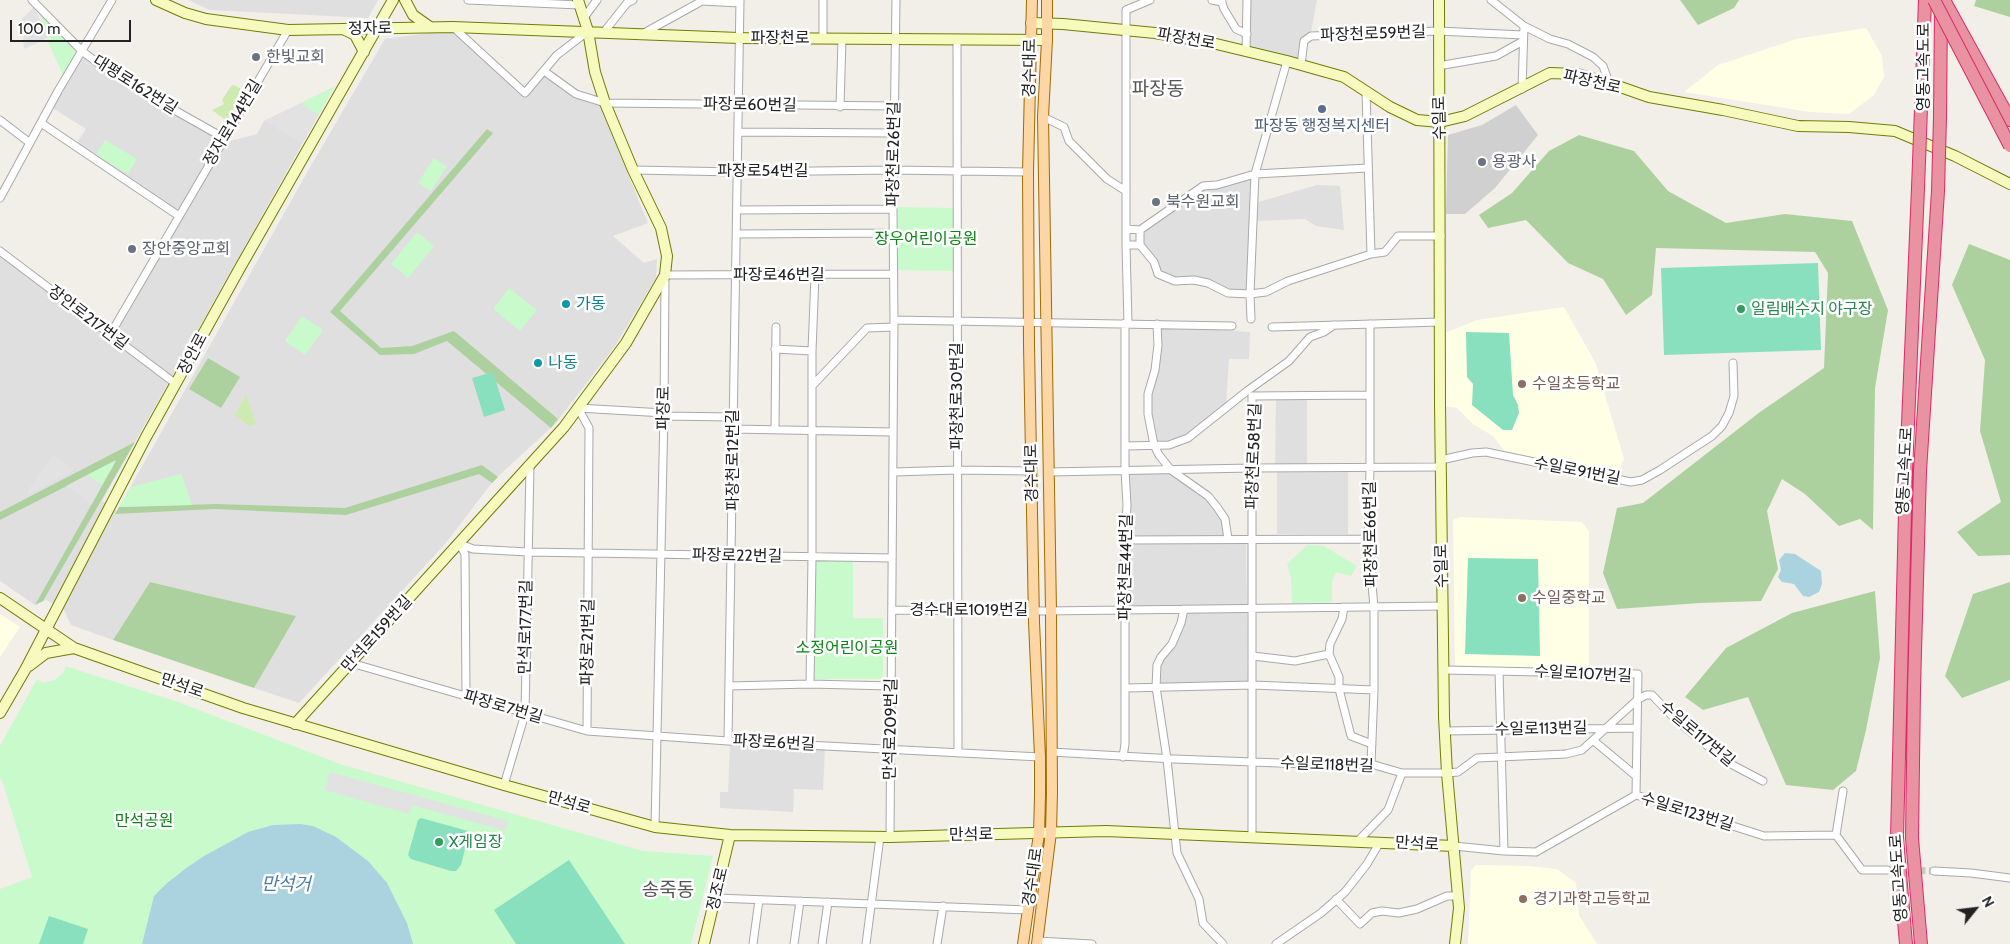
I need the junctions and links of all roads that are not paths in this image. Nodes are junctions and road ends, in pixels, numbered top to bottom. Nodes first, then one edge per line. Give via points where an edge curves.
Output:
1 (32, 0) edge
2 (112, 0) edge
3 (156, 0) edge
4 (393, 0) edge
5 (405, 0) edge
6 (468, 0) edge
7 (597, 0) edge
8 (823, 0) edge
9 (896, 0) edge
10 (1032, 0) edge
11 (1047, 0) edge
12 (1150, 0) edge
13 (1212, 0) edge
14 (1247, 0) edge
15 (1439, 0) edge
16 (1491, 0) edge
17 (1925, 0) edge
18 (1934, 0) edge
19 (1943, 0) edge
20 (628, 1) edge
21 (740, 1) edge
22 (1222, 1) edge
23 (578, 2) edge
24 (583, 19) junction
25 (1031, 23) junction
26 (1047, 24) junction
27 (1524, 26) junction
28 (430, 27) junction
29 (453, 27) junction
30 (377, 28) junction
31 (344, 29) junction
32 (288, 30) junction
33 (1126, 30) junction
34 (1438, 31) junction
35 (588, 32) junction
36 (604, 32) junction
37 (1247, 34) junction
38 (640, 35) junction
39 (740, 38) junction
40 (823, 38) junction
41 (1523, 38) junction
42 (842, 39) junction
43 (896, 40) junction
44 (1047, 40) junction
45 (957, 41) junction
46 (1031, 41) junction
47 (82, 51) junction
48 (364, 52) junction
49 (1246, 52) junction
50 (1287, 61) junction
51 (1301, 65) junction
52 (1438, 66) junction
53 (544, 71) junction
54 (1609, 83) junction
55 (1522, 89) junction
56 (1366, 92) junction
57 (605, 103) junction
58 (738, 105) junction
59 (895, 106) junction
60 (840, 107) junction
61 (1043, 116) junction
62 (0, 120) edge
63 (2010, 120) edge
64 (1440, 122) junction
65 (41, 124) junction
66 (738, 132) junction
67 (895, 133) junction
68 (224, 138) junction
69 (30, 143) junction
70 (2010, 146) edge
71 (1368, 168) junction
72 (633, 170) junction
73 (894, 170) junction
74 (957, 171) junction
75 (738, 172) junction
76 (1028, 172) junction
77 (1255, 174) junction
78 (2008, 180) edge
79 (1126, 191) junction
80 (0, 198) edge
81 (893, 209) junction
82 (737, 210) junction
83 (179, 216) junction
84 (1126, 229) junction
85 (1140, 230) junction
86 (893, 233) junction
87 (737, 234) junction
88 (1441, 236) junction
89 (1126, 245) junction
90 (1140, 245) junction
91 (0, 251) edge
92 (1371, 254) junction
93 (893, 274) junction
94 (664, 275) junction
95 (815, 275) junction
96 (736, 276) junction
97 (1250, 294) junction
98 (1251, 319) dead end
99 (957, 320) junction
100 (1029, 322) junction
101 (1047, 322) junction
102 (1440, 322) junction
103 (894, 323) junction
104 (1127, 324) junction
105 (1157, 324) junction
106 (1370, 324) junction
107 (1334, 325) junction
108 (1232, 326) dead end
109 (1272, 327) dead end
110 (776, 328) dead end
111 (110, 334) junction
112 (775, 349) junction
113 (812, 351) junction
114 (1734, 364) dead end
115 (176, 384) junction
116 (812, 386) junction
117 (1368, 395) junction
118 (578, 408) junction
119 (664, 414) junction
120 (732, 417) junction
121 (732, 429) junction
122 (775, 429) junction
123 (812, 430) junction
124 (894, 432) junction
125 (1154, 444) junction
126 (1125, 446) junction
127 (1441, 463) junction
128 (530, 466) junction
129 (1252, 468) junction
130 (1370, 468) junction
131 (958, 470) junction
132 (1125, 470) junction
133 (1171, 470) junction
134 (1032, 471) junction
135 (894, 472) junction
136 (1049, 472) junction
137 (1228, 539) junction
138 (1252, 539) junction
139 (1368, 539) junction
140 (1124, 540) junction
141 (458, 543) junction
142 (528, 552) junction
143 (588, 554) junction
144 (662, 555) junction
145 (732, 556) junction
146 (812, 558) junction
147 (892, 558) junction
148 (0, 598) edge
149 (1443, 606) junction
150 (1344, 607) junction
151 (1374, 607) junction
152 (1124, 609) junction
153 (1184, 609) junction
154 (1252, 609) junction
155 (892, 610) junction
156 (958, 610) junction
157 (1034, 611) junction
158 (1048, 611) junction
159 (46, 629) junction
160 (74, 648) junction
161 (1329, 654) junction
162 (1253, 656) junction
163 (351, 663) junction
164 (25, 670) junction
165 (1444, 670) junction
166 (1499, 671) junction
167 (810, 684) junction
168 (1253, 685) junction
169 (729, 686) junction
170 (891, 686) junction
171 (1156, 687) junction
172 (1126, 688) junction
173 (1339, 689) junction
174 (1374, 690) junction
175 (466, 696) junction
176 (1637, 700) junction
177 (0, 713) edge
178 (525, 714) junction
179 (295, 724) junction
180 (1637, 728) junction
181 (1604, 729) junction
182 (1501, 730) junction
183 (587, 731) junction
184 (1445, 731) junction
185 (657, 735) junction
186 (1594, 741) junction
187 (728, 742) junction
188 (1372, 744) junction
189 (891, 750) junction
190 (958, 752) junction
191 (1051, 752) junction
192 (1123, 757) junction
193 (1502, 758) junction
194 (1167, 759) junction
195 (1251, 761) junction
196 (1040, 762) junction
197 (1371, 764) junction
198 (1447, 773) junction
199 (1402, 774) junction
200 (1636, 776) junction
201 (1763, 782) dead end
202 (504, 785) junction
203 (1051, 789) junction
204 (1843, 791) dead end
205 (1636, 795) junction
206 (655, 827) junction
207 (1051, 832) junction
208 (1174, 833) junction
209 (730, 834) junction
210 (1039, 834) junction
211 (1836, 835) junction
212 (1252, 836) junction
213 (885, 837) junction
214 (1358, 841) junction
215 (1380, 842) junction
216 (1454, 846) junction
217 (1504, 851) junction
218 (1887, 870) tunnel mouth
219 (1934, 872) tunnel mouth
220 (2010, 878) edge
221 (1032, 880) junction
222 (1045, 882) junction
223 (1458, 896) junction
224 (716, 898) junction
225 (1336, 899) junction
226 (760, 900) junction
227 (800, 901) junction
228 (828, 902) junction
229 (872, 904) junction
230 (943, 906) junction
231 (1028, 910) junction
232 (1037, 942) edge
233 (704, 944) edge
234 (753, 944) edge
235 (794, 944) edge
236 (822, 944) edge
237 (866, 944) edge
238 (937, 944) edge
239 (1023, 944) edge
240 (1092, 944) edge
241 (1223, 944) edge
242 (1276, 944) edge
243 (1455, 944) edge
244 (1906, 944) edge
245 (1921, 944) edge

1 - 47 street, 대평로162번길
2 - 47 street
3 - 32 street, 정자로 via 206,19
4 - 30 street, 장안로
5 - 28 street via 413,15
6 - 23 street, 파장로
7 - 24 street
8 - 40 street
9 - 43 street, 파장천로26번길
10 - 25 main road, 경수대로
11 - 26 main road, 경수대로
12 - 33 street via 1126,10
13 - 22 street
14 - 37 street
15 - 34 street, 수일로
16 - 27 street
17 - 244 highway, 영동고속도로, bridge via 1906,481 1898,827
18 - 70 highway, bridge
19 - 63 highway
19 - 245 highway, 영동고속도로, bridge via 1938,191 1920,470 1914,688 1912,838
20 - 36 street
21 - 38 street via 702,1
21 - 39 street, 파장천로12번길
22 - 37 street via 1236,29
23 - 24 street, 파장로
24 - 35 street, 파장로
25 - 26 street, 파장천로
25 - 46 main road, 경수대로
26 - 33 street, 파장천로
26 - 44 main road, 경수대로
27 - 41 street
27 - 54 street via 1593,57 1603,66
28 - 29 street, 정자로
28 - 30 street, 정자로
29 - 35 street, 정자로
29 - 53 street via 525,93
30 - 31 street, 정자로
30 - 48 street, 장안로
31 - 32 street, 정자로
31 - 48 street via 355,35
32 - 68 street, 정자로144번길
33 - 49 street, 파장천로 via 1208,42
33 - 79 street, 파장천로44번길
34 - 41 street, 파장천로59번길
34 - 51 street, 파장천로59번길 via 1310,36 1304,41
34 - 52 street, 수일로
35 - 36 street, 파장천로
35 - 53 street via 557,55
35 - 57 street, 파장로 via 595,72
36 - 38 street, 파장천로
37 - 49 street
38 - 39 street, 파장천로
39 - 40 street, 파장천로
39 - 58 street, 파장천로12번길
40 - 42 street, 파장천로
41 - 52 street via 1496,56
41 - 55 street
42 - 43 street, 파장천로
42 - 60 street
43 - 45 street, 파장천로
43 - 59 street, 파장천로26번길
44 - 46 street, 파장천로
44 - 61 main road, 경수대로
45 - 46 street, 파장천로
45 - 74 street, 파장천로30번길
46 - 76 main road, 경수대로
47 - 65 street
47 - 68 street, 대평로162번길 via 146,94
48 - 115 street, 장안로
49 - 50 street, 파장천로
50 - 51 street, 파장천로
50 - 77 street
51 - 56 street, 파장천로 via 1344,77
52 - 64 street, 수일로
53 - 57 street, 파장로60번길 via 576,94
54 - 55 street, 파장천로 via 1577,74 1550,73
54 - 78 street, 파장천로 via 1649,97 1798,126 1895,131
55 - 64 street, 파장천로 via 1465,116
56 - 64 street, 파장천로 via 1417,120
56 - 71 street
57 - 58 street, 파장로60번길
57 - 72 street, 파장로
58 - 60 street, 파장로60번길
58 - 66 street, 파장천로12번길
59 - 60 street, 파장로60번길
59 - 67 street, 파장천로26번길
61 - 79 street, 경수대로 via 1064,127 1069,141 1107,179
61 - 101 main road, 경수대로
62 - 69 street
64 - 88 street, 수일로
65 - 69 street
65 - 83 street
66 - 67 street
66 - 75 street, 파장천로12번길
67 - 73 street, 파장천로26번길
68 - 83 street, 정자로144번길
69 - 80 street
71 - 77 street
71 - 92 street
72 - 75 street, 파장로54번길
72 - 94 street, 파장로 via 661,228 667,256
73 - 74 street, 파장로54번길
73 - 75 street, 파장로54번길
73 - 81 street, 파장천로26번길
74 - 76 street, 파장로54번길
74 - 99 street, 파장천로30번길
75 - 82 street, 파장천로12번길
76 - 100 main road, 경수대로
77 - 85 street via 1203,186
77 - 97 street
79 - 84 street, 파장천로44번길
81 - 82 street
81 - 86 street, 파장천로26번길
82 - 87 street, 파장천로12번길
83 - 111 street, 정자로144번길
84 - 85 street
84 - 89 street, 파장천로44번길
85 - 90 street
86 - 87 street
86 - 93 street, 파장천로26번길
87 - 96 street, 파장천로12번길
88 - 92 street via 1398,236 1385,252
88 - 102 street, 수일로
89 - 90 street
89 - 104 street, 파장천로44번길
90 - 97 street via 1154,262 1158,274 1176,281 1208,283 1228,293
91 - 111 street, 장안로217번길
92 - 97 street via 1288,281 1266,292
93 - 95 street, 파장로46번길
93 - 103 street, 파장천로26번길
94 - 96 street, 파장로46번길
94 - 118 street, 만석로159번길 via 626,343
94 - 119 street, 파장로
95 - 96 street, 파장로46번길
95 - 113 street
96 - 120 street, 파장천로12번길
97 - 98 street
99 - 100 street
99 - 103 street
99 - 131 street, 파장천로30번길
100 - 101 street
100 - 134 main road, 경수대로
101 - 104 street
101 - 136 main road, 경수대로
102 - 106 street
102 - 127 street, 수일로
103 - 116 street via 867,328
103 - 124 street, 파장천로26번길
104 - 105 street
104 - 126 street, 파장천로44번길
105 - 108 street
105 - 125 street via 1155,370 1148,394
106 - 107 street
106 - 117 street, 파장천로66번길
107 - 109 street
107 - 125 street via 1310,337 1289,361 1188,438 1169,445
110 - 112 street
111 - 115 street, 장안로217번길
112 - 113 street
112 - 122 street
113 - 116 street
114 - 127 street, 수일로91번길 via 1734,396 1722,426 1712,436 1642,480 1631,482 1486,452
115 - 159 street, 장안로
116 - 123 street
117 - 129 street, 파장천로58번길 via 1252,396
117 - 130 street, 파장천로66번길
118 - 119 street
118 - 128 street, 만석로159번길
118 - 143 street, 파장로21번길 via 589,428
119 - 120 street
119 - 144 street, 파장로
120 - 121 street, 파장천로12번길
121 - 122 street
121 - 145 street, 파장천로12번길
122 - 123 street
123 - 124 street
123 - 146 street
124 - 135 street, 파장천로26번길
125 - 126 street
125 - 133 street via 1158,455
126 - 132 street, 파장천로44번길
127 - 130 street, 수일로91번길
127 - 149 street, 수일로
128 - 141 street, 만석로159번길
128 - 142 street, 만석로177번길
129 - 130 street, 수일로91번길
129 - 133 street, 수일로91번길
129 - 138 street, 파장천로58번길
130 - 139 street, 파장천로66번길
131 - 134 street
131 - 135 street
131 - 156 street, 파장천로30번길
132 - 133 street, 수일로91번길
132 - 136 street, 수일로91번길
132 - 140 street, 파장천로44번길
133 - 137 street via 1208,496 1225,519
134 - 157 main road, 경수대로
135 - 147 street, 만석로209번길
136 - 158 main road, 경수대로
137 - 138 street
137 - 140 street
138 - 139 street
138 - 154 street, 파장천로58번길
139 - 151 street, 파장천로66번길
140 - 152 street, 파장천로44번길
141 - 142 street via 472,549
141 - 163 street, 만석로159번길
141 - 175 street via 465,554
142 - 143 street
142 - 178 street, 만석로177번길
143 - 144 street
143 - 183 street, 파장로21번길
144 - 145 street, 파장로22번길
144 - 185 street, 파장로
145 - 146 street, 파장로22번길
145 - 169 street, 파장천로12번길
146 - 147 street, 파장로22번길
146 - 167 street
147 - 155 street, 만석로209번길
148 - 159 street, 만석로
149 - 151 street, 경수대로1019번길
149 - 165 street, 수일로
150 - 151 street, 경수대로1019번길
150 - 154 street, 경수대로1019번길
150 - 161 street
151 - 174 street, 파장천로66번길
152 - 153 street, 경수대로1019번길
152 - 158 street, 경수대로1019번길
152 - 172 street, 파장천로44번길
153 - 154 street, 경수대로1019번길
153 - 171 street via 1172,644 1157,665
154 - 162 street, 파장천로58번길
155 - 156 street, 경수대로1019번길
155 - 170 street, 만석로209번길
156 - 157 street, 경수대로1019번길
156 - 190 street, 파장천로30번길
157 - 158 street, 경수대로1019번길
157 - 196 main road, 경수대로
158 - 191 main road, 경수대로
159 - 160 street, 만석로
159 - 164 street, 장안로
160 - 164 street via 46,653
160 - 179 street, 만석로
161 - 162 street via 1295,661
161 - 173 street via 1339,677
162 - 168 street, 파장천로58번길
163 - 175 street, 파장로7번길
163 - 179 street, 만석로159번길
164 - 177 street, 장안로
165 - 166 street, 수일로107번길
165 - 184 street, 수일로
166 - 176 street, 수일로107번길 via 1638,674
166 - 182 street
167 - 169 street
167 - 170 street
168 - 171 street
168 - 173 street
168 - 195 street, 파장천로58번길
169 - 187 street, 파장천로12번길
170 - 189 street, 만석로209번길
171 - 172 street
171 - 194 street
172 - 192 street, 파장천로44번길
173 - 174 street
173 - 188 street via 1351,736
174 - 188 street, 파장천로66번길
175 - 178 street, 파장로7번길
176 - 180 street, 수일로107번길
176 - 181 street, 수일로117번길
176 - 201 street, 수일로117번길 via 1652,695 1676,720 1727,762
178 - 183 street, 파장로7번길
178 - 202 street, 만석로177번길
179 - 202 street, 만석로
180 - 181 street, 수일로113번길
180 - 200 street, 수일로107번길
181 - 182 street, 수일로113번길
181 - 186 street, 수일로117번길
182 - 184 street, 수일로113번길
182 - 193 street
183 - 185 street, 파장로7번길
184 - 198 street, 수일로
185 - 187 street, 파장로6번길
185 - 206 street, 파장로
186 - 193 street, 수일로117번길 via 1574,753
186 - 200 street
187 - 189 street, 파장로6번길
188 - 197 street, 파장천로66번길
189 - 190 street, 파장로6번길
189 - 213 street, 만석로209번길
190 - 196 street, 파장로6번길
191 - 192 street, 수일로118번길
191 - 203 main road, 경수대로
192 - 194 street, 수일로118번길
193 - 198 street, 수일로117번길 via 1477,758 1458,772
193 - 217 street
194 - 195 street, 수일로118번길
194 - 208 street
195 - 197 street, 수일로118번길
195 - 212 street, 파장천로58번길
196 - 203 main road
196 - 210 main road, 경수대로
197 - 199 street, 수일로118번길
198 - 199 street, 수일로118번길
198 - 216 street, 수일로
199 - 214 street via 1388,810
200 - 205 street, 수일로107번길
202 - 206 street, 만석로
203 - 207 main road, 경수대로
204 - 211 street
205 - 211 street, 수일로123번길 via 1764,836
205 - 217 street, 수일로123번길 via 1536,852
206 - 209 street, 만석로
207 - 208 street, 만석로
207 - 210 street, 만석로
207 - 222 main road, 경수대로
208 - 212 street, 만석로
208 - 241 street via 1177,853 1199,899 1203,923
209 - 213 street, 만석로
209 - 224 street, 정조로
210 - 213 street, 만석로
210 - 221 main road, 경수대로
211 - 218 street via 1862,870
212 - 214 street, 만석로
213 - 229 street, 만석로209번길
214 - 215 street, 만석로
215 - 216 street, 만석로
215 - 225 street, 만석로 via 1346,892
216 - 217 street, 수일로123번길
216 - 223 street, 수일로
219 - 220 street via 1971,872
221 - 222 main road
221 - 231 main road, 경수대로
222 - 232 main road, 경수대로
223 - 225 street via 1447,896 1399,913 1372,913 1360,924
223 - 243 street, 수일로 via 1460,908
224 - 226 street
224 - 233 street, 정조로
225 - 242 street, 만석로 via 1321,914
226 - 227 street
226 - 234 street
227 - 228 street
227 - 235 street
228 - 229 street
228 - 236 street
229 - 230 street
229 - 237 street, 만석로209번길
230 - 231 street
230 - 238 street
231 - 239 main road, 경수대로
232 - 240 street

